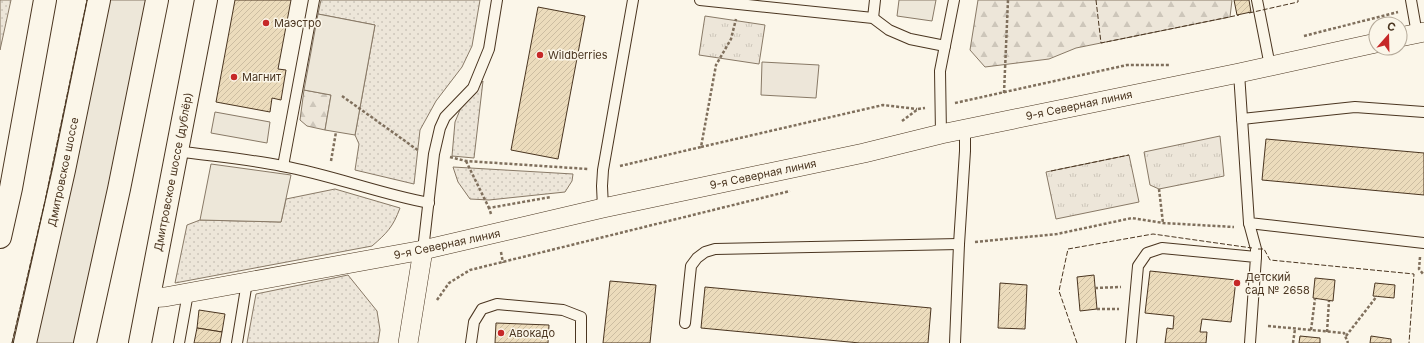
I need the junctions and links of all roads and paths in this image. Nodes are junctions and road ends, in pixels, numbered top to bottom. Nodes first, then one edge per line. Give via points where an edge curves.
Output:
1 (45, 0) edge
2 (98, 0) edge
3 (157, 0) edge
4 (206, 0) edge
5 (314, 0) edge
6 (497, 0) edge
7 (633, 0) edge
8 (700, 0) edge
9 (876, 0) edge
10 (954, 0) edge
11 (1008, 0) edge
12 (1257, 0) edge
13 (1412, 4) edge
14 (873, 18) junction
15 (1414, 34) edge
16 (1368, 45) edge
17 (945, 46) junction
18 (1265, 46) junction
19 (1170, 65) dead end
20 (1270, 66) junction
21 (1239, 73) junction
22 (1004, 93) junction
23 (342, 96) dead end
24 (941, 106) junction
25 (918, 108) junction
26 (1424, 112) edge
27 (1242, 119) junction
28 (901, 122) dead end
29 (965, 129) junction
30 (336, 132) dead end
31 (941, 134) junction
32 (701, 147) dead end
33 (177, 151) junction
34 (420, 151) dead end
35 (466, 161) dead end
36 (283, 166) junction
37 (328, 177) junction
38 (1159, 189) dead end
39 (792, 191) dead end
40 (429, 203) junction
41 (489, 208) dead end
42 (603, 208) junction
43 (1163, 223) junction
44 (1249, 225) junction
45 (0, 238) edge
46 (1424, 243) edge
47 (959, 244) junction
48 (424, 250) junction
49 (1256, 257) junction
50 (247, 282) junction
51 (1136, 287) junction
52 (1095, 288) dead end
53 (188, 293) junction
54 (1377, 296) dead end
55 (148, 298) junction
56 (1315, 299) dead end
57 (1329, 301) dead end
58 (436, 304) dead end
59 (1097, 309) dead end
60 (1134, 309) junction
61 (685, 323) dead end
62 (1251, 325) junction
63 (1295, 329) junction
64 (1311, 330) junction
65 (1327, 332) junction
66 (1346, 336) junction
67 (25, 343) edge
68 (84, 343) edge
69 (140, 343) edge
70 (179, 343) edge
71 (237, 343) edge
72 (408, 343) edge
73 (471, 343) edge
74 (581, 343) edge
75 (955, 343) edge
76 (1131, 343) edge
77 (1250, 343) edge
78 (1293, 343) edge
79 (1348, 343) edge

1 - 45 main road
2 - 67 main road, Дмитровское шоссе via 64,170
3 - 68 main road via 119,189
4 - 33 main road, Дмитровское шоссе (дублёр)
5 - 36 lane
6 - 40 lane via 489,49 473,88 445,117 440,128 434,154
7 - 42 lane via 603,170
8 - 14 lane
9 - 14 lane
10 - 17 lane
11 - 22 path
12 - 18 lane
13 - 15 lane
13 - 18 path
14 - 17 lane via 889,30 910,39
16 - 20 street, 9-я Северная линия
17 - 24 lane via 940,71
18 - 20 lane
19 - 22 path via 1127,65
20 - 21 street, 9-я Северная линия
21 - 27 lane
21 - 29 street, 9-я Северная линия
22 - 24 path
23 - 34 path
24 - 25 path
24 - 31 lane
25 - 28 path
25 - 32 path via 883,105
26 - 27 lane via 1355,108
27 - 44 lane
29 - 31 street, 9-я Северная линия
29 - 47 lane
30 - 37 path
31 - 42 street, 9-я Северная линия via 864,153
33 - 36 lane
33 - 55 main road, Дмитровское шоссе (дублёр)
35 - 41 path
36 - 37 lane
37 - 40 lane
38 - 43 path
39 - 58 path via 470,270 448,283
40 - 48 lane
42 - 48 street, 9-я Северная линия
43 - 44 path
43 - 47 path via 1132,218 1057,234
44 - 46 lane
44 - 49 lane
47 - 61 lane via 715,249 705,252 691,266
47 - 75 lane
48 - 50 street, 9-я Северная линия
48 - 72 street
49 - 51 lane via 1162,248 1148,252 1138,266
49 - 62 lane
50 - 53 street, 9-я Северная линия
50 - 71 lane
51 - 52 path
51 - 60 lane
53 - 55 street, 9-я Северная линия
53 - 70 lane
54 - 66 path
55 - 69 main road, Дмитровское шоссе (дублёр)
56 - 64 path
57 - 65 path
59 - 60 path
60 - 76 lane
62 - 63 path
62 - 77 lane
63 - 64 path
63 - 78 path
64 - 65 path
65 - 66 path via 1344,333
66 - 79 path
73 - 74 lane via 474,322 482,309 497,304 563,310 581,317

